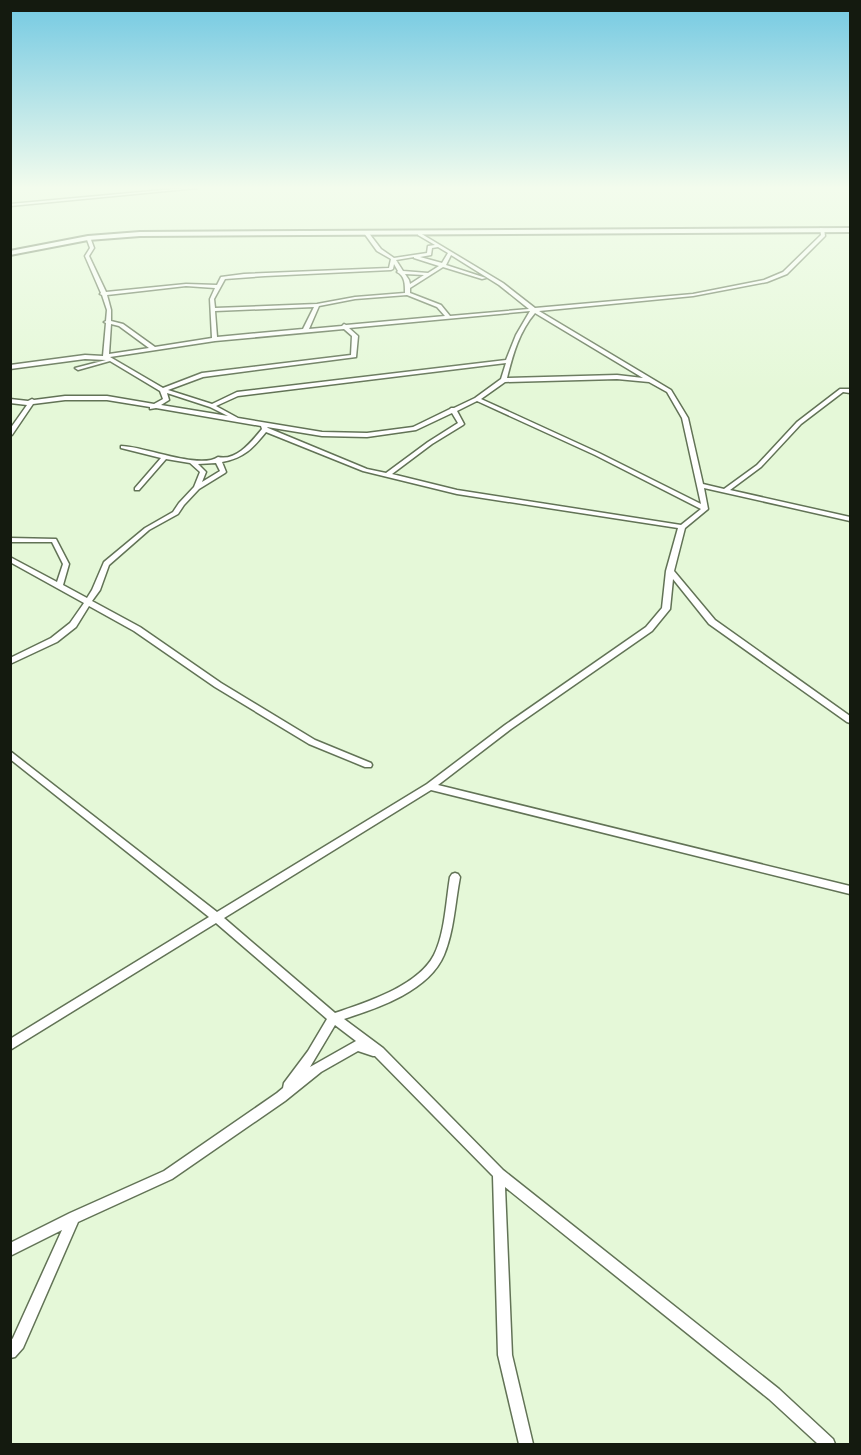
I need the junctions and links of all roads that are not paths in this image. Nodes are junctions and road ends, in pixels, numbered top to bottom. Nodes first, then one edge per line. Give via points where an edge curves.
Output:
1 (87, 256) edge
2 (387, 256) edge
3 (418, 256) edge
4 (449, 256) edge
5 (453, 256) edge
6 (803, 256) edge
7 (393, 260) junction
8 (443, 265) junction
9 (391, 269) junction
10 (431, 273) junction
11 (403, 274) junction
12 (501, 284) junction
13 (219, 287) junction
14 (409, 287) junction
15 (102, 294) junction
16 (408, 294) junction
17 (317, 305) junction
18 (214, 310) junction
19 (534, 310) junction
20 (448, 317) junction
21 (107, 322) junction
22 (344, 326) junction
23 (305, 331) junction
24 (215, 339) junction
25 (153, 349) junction
26 (108, 358) junction
27 (508, 361) junction
28 (10, 367) edge
29 (78, 368) dead end
30 (504, 380) junction
31 (653, 380) junction
32 (163, 390) junction
33 (850, 392) edge
34 (477, 399) junction
35 (10, 401) edge
36 (32, 401) junction
37 (212, 406) junction
38 (152, 408) junction
39 (453, 408) junction
40 (244, 423) junction
41 (265, 427) junction
42 (10, 434) edge
43 (123, 447) dead end
44 (166, 456) junction
45 (218, 459) junction
46 (192, 462) junction
47 (387, 475) junction
48 (699, 485) junction
49 (197, 488) junction
50 (137, 489) dead end
51 (725, 491) junction
52 (705, 509) junction
53 (850, 519) edge
54 (682, 527) junction
55 (10, 540) edge
56 (10, 559) edge
57 (670, 572) junction
58 (60, 584) junction
59 (88, 600) junction
60 (10, 662) edge
61 (850, 720) edge
62 (10, 754) edge
63 (368, 765) dead end
64 (430, 786) junction
65 (455, 877) dead end
66 (850, 890) edge
67 (216, 917) junction
68 (334, 1018) junction
69 (10, 1045) edge
70 (379, 1053) junction
71 (281, 1097) junction
72 (500, 1174) junction
73 (74, 1217) junction
74 (10, 1250) edge
75 (10, 1352) edge
76 (526, 1444) edge
77 (828, 1444) edge

1 - 15 street
2 - 7 street
3 - 7 street
4 - 8 street
5 - 12 street
6 - 19 street via 785,273 765,281 693,295
7 - 8 street via 418,257
7 - 9 street
7 - 11 street
8 - 10 street
8 - 12 street
9 - 11 street
9 - 13 street via 243,275 223,278
10 - 11 street
10 - 14 street
11 - 14 street
12 - 19 street
13 - 15 street via 186,285
13 - 18 street via 212,299
14 - 16 street
15 - 21 street via 109,310
16 - 17 street
16 - 20 street via 439,306
17 - 18 street
17 - 23 street
18 - 24 street
19 - 20 street
19 - 27 street via 522,323
19 - 31 street
20 - 22 street
21 - 25 street via 121,325
21 - 26 street
22 - 23 street
22 - 32 street via 355,336 354,356 202,375
23 - 24 street
24 - 25 street
25 - 26 street
26 - 28 street via 85,357
26 - 29 street
26 - 32 street
27 - 30 street
27 - 37 street via 237,394
30 - 31 street
30 - 34 street
31 - 48 street via 669,391 685,418
32 - 37 street
32 - 38 street via 166,400
33 - 51 street via 842,390 799,423 759,466
34 - 39 street
34 - 52 street
35 - 36 street
36 - 38 street via 107,399
36 - 42 street
37 - 40 street
38 - 40 street
39 - 41 street via 414,429 367,435
39 - 47 street via 461,424
40 - 41 street
41 - 45 street via 245,451
41 - 47 street via 365,470
43 - 44 street
44 - 46 street
44 - 50 street
45 - 46 street
45 - 49 street via 223,472
46 - 49 street via 203,472
47 - 54 street via 457,492
48 - 51 street
48 - 52 street
49 - 59 street via 176,513 147,529 106,564
51 - 53 street
52 - 54 street
54 - 57 street
55 - 58 street via 54,540 66,564
56 - 58 street
57 - 61 street via 712,622
57 - 64 street via 666,609 649,629
58 - 59 street
59 - 60 street via 73,625 54,640
59 - 63 street via 288,729
62 - 67 street
64 - 66 street
64 - 67 street
65 - 68 street via 438,957 414,983 374,1005
67 - 68 street
67 - 69 street
68 - 70 street
68 - 71 street
70 - 71 street via 357,1046 317,1068
70 - 72 street
71 - 73 street via 168,1175
72 - 76 street via 505,1355
72 - 77 street via 774,1394
73 - 74 street
73 - 75 street via 18,1343

